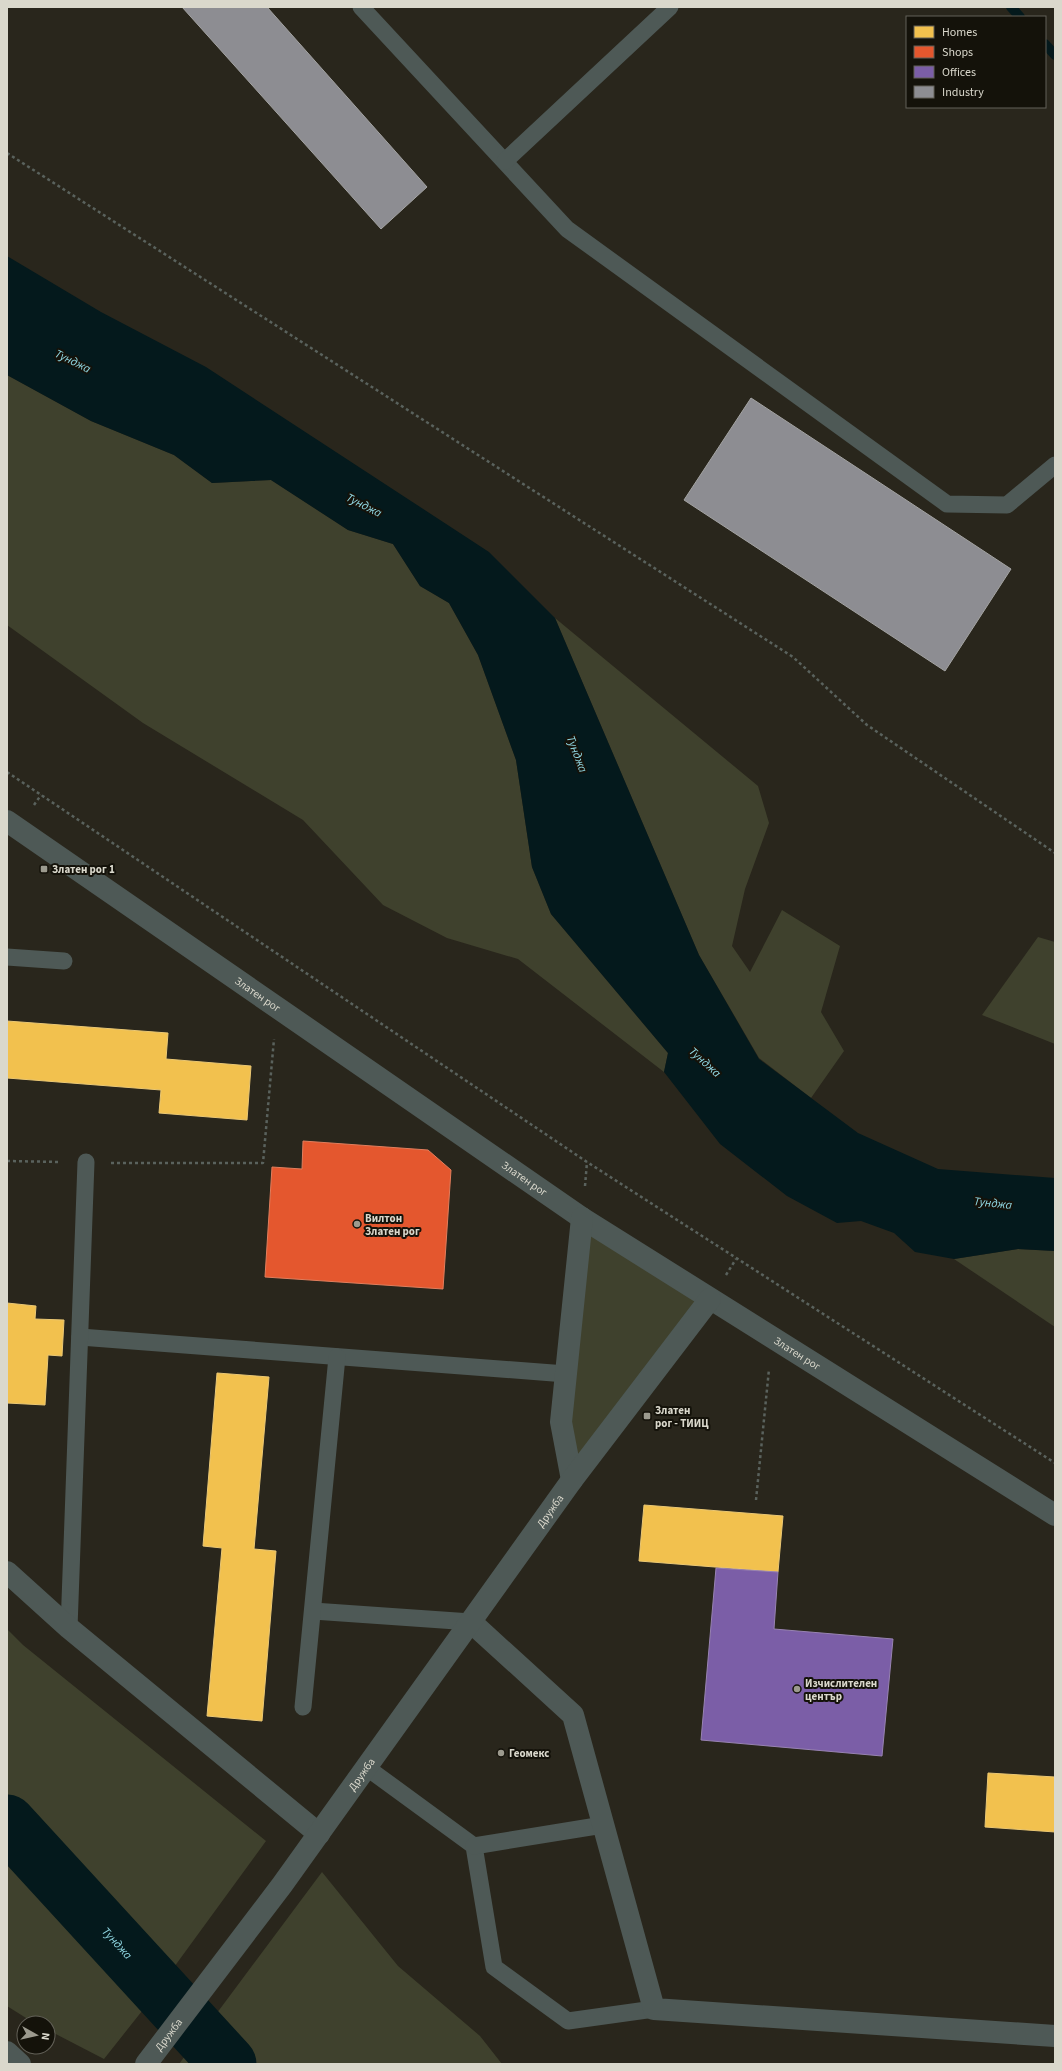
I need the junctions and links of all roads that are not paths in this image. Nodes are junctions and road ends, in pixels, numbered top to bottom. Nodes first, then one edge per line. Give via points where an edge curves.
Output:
1 (362, 7) edge
2 (670, 7) edge
3 (505, 161) junction
4 (1055, 465) edge
5 (7, 821) edge
6 (7, 957) edge
7 (64, 961) dead end
8 (86, 1162) road end
9 (582, 1218) junction
10 (710, 1299) junction
11 (80, 1337) junction
12 (337, 1357) junction
13 (566, 1374) junction
14 (572, 1480) junction
15 (1055, 1515) edge
16 (7, 1572) edge
17 (313, 1611) junction
18 (471, 1622) junction
19 (69, 1628) junction
20 (303, 1707) dead end
21 (366, 1767) junction
22 (603, 1825) junction
23 (319, 1834) junction
24 (474, 1846) junction
25 (654, 2009) junction
26 (1055, 2036) edge
27 (7, 2052) edge
28 (147, 2062) edge
29 (20, 2064) edge

1 - 3 lane
2 - 3 lane
3 - 4 lane via 567,229 947,504 1007,505
5 - 9 street, Златен рог
6 - 7 lane
8 - 11 lane
9 - 10 street, Златен рог
9 - 13 street
10 - 14 street, Дружба
10 - 15 street, Златен рог
11 - 12 lane
11 - 19 lane
12 - 13 lane
12 - 17 lane
13 - 14 street via 561,1422
14 - 18 street, Дружба
16 - 19 street
17 - 18 lane
17 - 20 lane
18 - 21 street, Дружба
18 - 22 street via 573,1715
19 - 23 street
21 - 23 street, Дружба
21 - 24 lane
22 - 24 lane
22 - 25 street
23 - 28 street, Дружба
24 - 25 lane via 494,1967 568,2021
25 - 26 street
27 - 29 street

